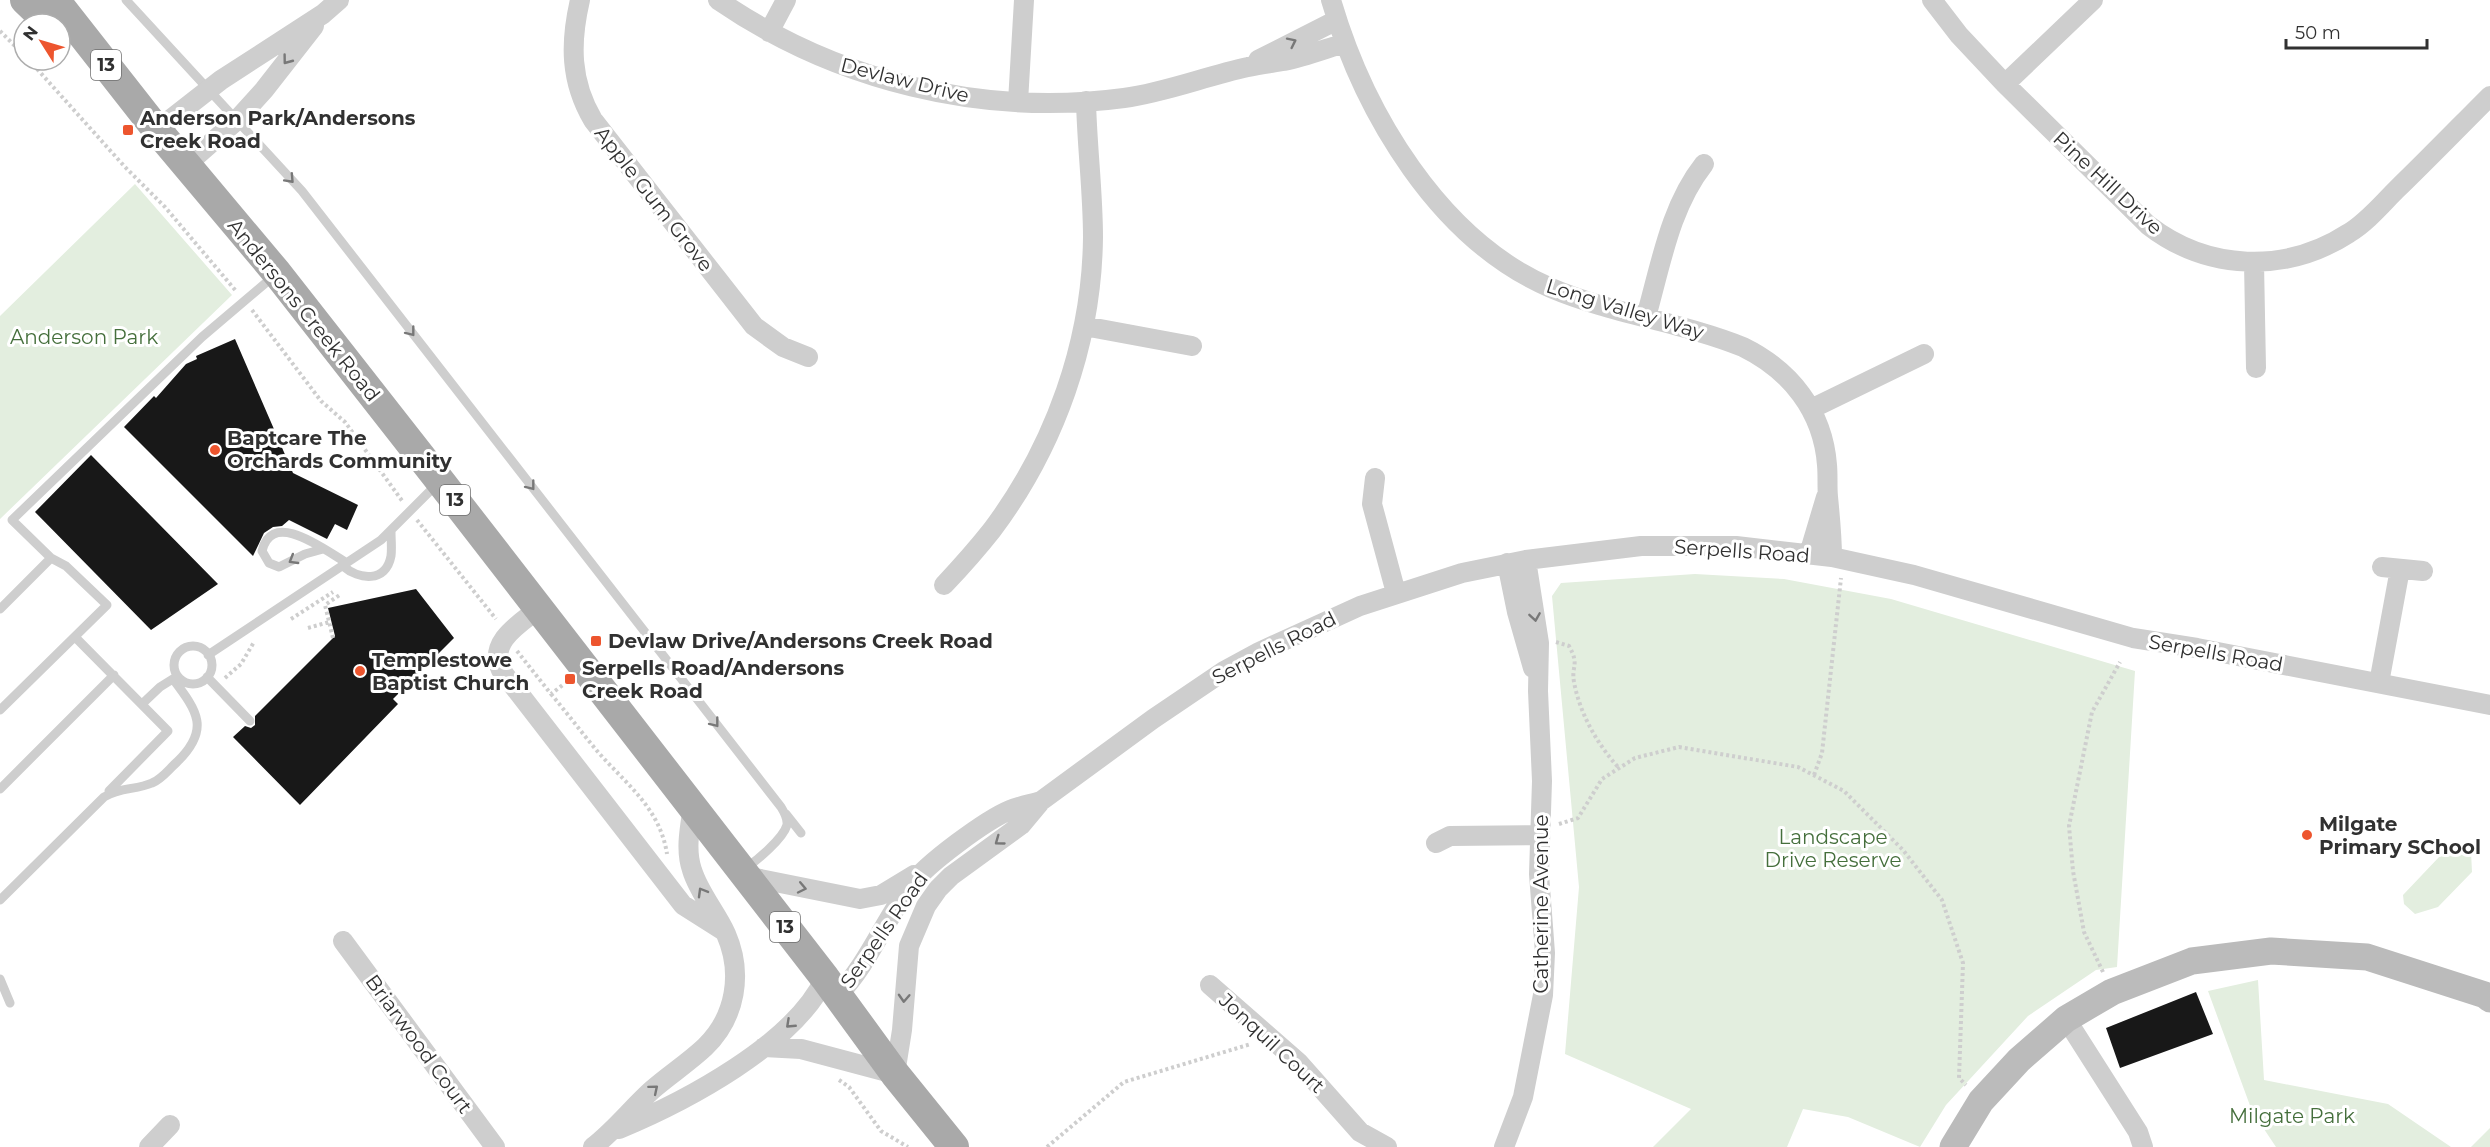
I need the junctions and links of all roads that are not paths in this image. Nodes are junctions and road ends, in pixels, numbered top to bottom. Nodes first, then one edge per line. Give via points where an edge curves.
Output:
1 (26, 0) edge
2 (55, 0) edge
3 (126, 0) edge
4 (339, 0) edge
5 (580, 0) edge
6 (718, 0) edge
7 (786, 0) edge
8 (1024, 0) edge
9 (1331, 0) edge
10 (1932, 0) edge
11 (2093, 0) edge
12 (38, 12) edge
13 (322, 14) junction
14 (1337, 20) junction
15 (769, 32) junction
16 (1345, 43) junction
17 (72, 46) edge
18 (1248, 66) junction
19 (2005, 84) junction
20 (207, 91) junction
21 (2490, 96) edge
22 (1086, 101) junction
23 (1018, 102) junction
24 (236, 121) junction
25 (157, 130) junction
26 (1704, 164) dead end
27 (186, 165) junction
28 (2254, 263) junction
29 (277, 273) junction
30 (1646, 317) junction
31 (1084, 326) junction
32 (1192, 346) dead end
33 (1924, 354) dead end
34 (808, 357) dead end
35 (2256, 368) dead end
36 (1811, 409) junction
37 (1375, 478) dead end
38 (440, 481) junction
39 (1827, 495) junction
40 (391, 532) junction
41 (322, 549) junction
42 (1809, 554) junction
43 (51, 558) junction
44 (1838, 558) junction
45 (1516, 561) junction
46 (345, 564) junction
47 (2423, 572) dead end
48 (945, 585) dead end
49 (1396, 593) junction
50 (0, 609) edge
51 (538, 609) junction
52 (75, 637) junction
53 (208, 655) junction
54 (114, 675) junction
55 (175, 677) junction
56 (207, 677) junction
57 (2379, 683) junction
58 (1538, 691) junction
59 (142, 704) junction
60 (2490, 705) edge
61 (0, 710) edge
62 (250, 721) dead end
63 (0, 789) edge
64 (100, 799) junction
65 (1041, 801) junction
66 (693, 807) junction
67 (783, 810) junction
68 (801, 833) dead end
69 (1540, 833) junction
70 (1436, 843) dead end
71 (951, 849) junction
72 (931, 864) junction
73 (964, 866) junction
74 (743, 874) junction
75 (0, 900) edge
76 (724, 931) junction
77 (344, 941) dead end
78 (0, 979) edge
79 (1210, 985) dead end
80 (831, 987) junction
81 (2490, 999) edge
82 (10, 1003) dead end
83 (2066, 1020) junction
84 (764, 1047) junction
85 (895, 1074) junction
86 (170, 1125) dead end
87 (614, 1131) junction
88 (149, 1147) edge
89 (495, 1147) edge
90 (593, 1147) edge
91 (954, 1147) edge
92 (1387, 1147) edge
93 (1504, 1147) edge
94 (1953, 1147) edge
95 (2143, 1147) edge

1 - 12 main road
2 - 25 main road, Andersons Creek Road / 13
3 - 20 lane
4 - 13 street
5 - 34 street, Apple Gum Grove via 573,64 579,94 593,120 754,326 783,347
6 - 15 street, Devlaw Drive
7 - 15 street
8 - 23 street
9 - 14 street, Long Valley Way
10 - 19 street, Pine Hill Drive
11 - 19 street
13 - 20 street
13 -> 24 street
14 - 16 street, Long Valley Way
18 -> 14 street, Devlaw Drive
15 - 23 street, Devlaw Drive via 830,61 898,83 938,93
16 - 18 street, Devlaw Drive via 1286,61
16 - 30 street, Long Valley Way via 1394,140 1463,230 1505,264 1553,289
17 - 25 main road, Andersons Creek Road / 13
18 - 22 street, Devlaw Drive via 1161,91
19 - 28 street, Pine Hill Drive via 2161,235 2211,257
20 - 24 lane
20 - 25 street
21 - 28 street, Pine Hill Drive via 2350,232 2296,258
22 - 23 street, Devlaw Drive
22 - 31 street via 1093,237
24 - 27 street
24 -> 67 lane via 302,191
25 - 27 main road, Andersons Creek Road / 13
26 - 30 street via 1675,212
27 - 29 main road, Andersons Creek Road / 13
28 - 35 street
29 - 38 main road, Andersons Creek Road / 13
29 - 43 lane via 190,348 12,520
30 - 36 street, Long Valley Way via 1729,341 1756,353 1788,378
31 - 32 street
31 - 48 street via 1067,387 1037,459 992,530
33 - 36 street
36 - 39 street, Long Valley Way via 1823,440
37 - 49 street via 1372,504
38 - 40 lane
38 - 51 main road, Andersons Creek Road / 13
39 - 42 street, Long Valley Way
39 - 44 street, Long Valley Way
40 - 46 lane
40 - 46 lane via 390,559 381,572 361,577
41 -> 41 lane via 279,567 269,563 262,552 266,542 280,531 295,534
41 - 46 lane
42 - 44 street, Serpells Road
42 - 45 street, Serpells Road via 1736,546 1675,545
43 - 50 lane
43 - 52 lane via 66,566 107,605
44 - 57 street, Serpells Road via 1914,575 2133,638
45 - 49 street, Serpells Road
45 - 58 street, Catherine Avenue
45 -> 58 street, Catherine Avenue via 1539,643
46 - 53 lane
47 - 57 street via 2391,568
49 - 65 street, Serpells Road via 1302,632 1224,672
51 - 66 main road, Andersons Creek Road / 13
51 - 76 street via 501,643 497,655 501,670 686,908
52 - 54 lane
52 - 61 lane
53 - 55 lane via 196,646 181,647 175,661
53 - 56 lane via 212,666
54 - 59 lane
54 - 63 lane
55 - 56 lane via 199,683
55 - 59 lane
55 - 64 lane via 197,716 198,728 190,748 154,782 118,789
56 - 62 lane
57 - 60 street, Serpells Road
58 - 69 street, Catherine Avenue
59 - 64 lane via 168,731
64 - 75 lane
65 - 71 street, Serpells Road via 1009,811
65 -> 73 street, Serpells Road via 1021,825
66 - 74 main road, Andersons Creek Road / 13
76 -> 66 street, Serpells Road via 692,871 689,843
67 - 68 lane
67 - 74 lane via 787,822 784,830
69 - 70 street via 1450,836
69 - 93 street, Catherine Avenue via 1545,953 1542,995 1523,1097
71 - 72 street, Serpells Road
71 - 73 street
74 -> 72 street, Serpells Road via 844,897 870,898
72 - 80 street, Serpells Road via 912,883 862,967
73 -> 85 street, Serpells Road via 932,897 912,937
74 - 80 main road, Andersons Creek Road / 13
87 -> 76 street, Serpells Road via 646,1096 704,1048 722,1025 736,981 732,949
77 - 89 street, Briarwood Court
78 - 82 lane
79 - 92 street, Jonquil Court via 1298,1062 1360,1132
80 -> 84 street, Serpells Road via 816,995
80 - 85 main road, Andersons Creek Road / 13
81 - 83 street via 2367,957 2271,951 2192,961 2112,992
83 - 94 street via 2019,1060 1981,1101
83 - 95 street via 2138,1132
84 - 85 street via 801,1049
84 - 87 street, Serpells Road via 684,1100
85 - 91 main road, Andersons Creek Road / 13
86 - 88 street
87 - 90 street, Serpells Road

